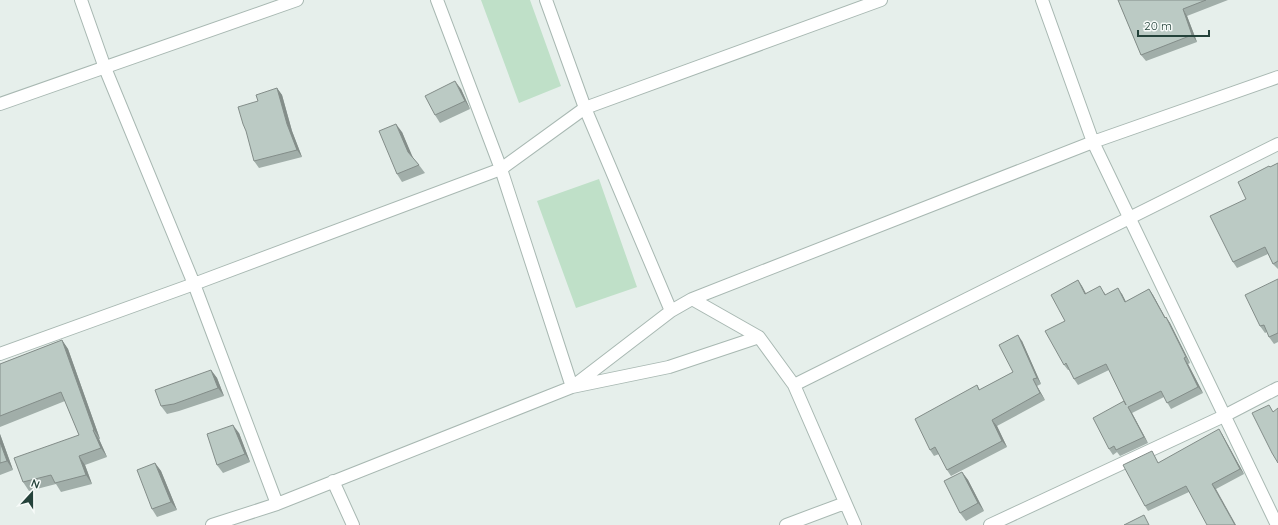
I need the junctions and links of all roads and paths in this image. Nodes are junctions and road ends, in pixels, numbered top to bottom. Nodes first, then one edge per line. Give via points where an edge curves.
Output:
1 (81, 0) edge
2 (297, 0) edge
3 (437, 0) edge
4 (546, 0) edge
5 (882, 0) edge
6 (1042, 0) edge
7 (105, 68) junction
8 (1278, 77) edge
9 (0, 104) edge
10 (584, 108) junction
11 (1094, 142) junction
12 (1278, 144) edge
13 (501, 169) junction
14 (1129, 218) junction
15 (194, 284) junction
16 (692, 299) junction
17 (671, 311) junction
18 (759, 337) junction
19 (0, 354) edge
20 (794, 385) junction
21 (572, 387) junction
22 (1278, 388) edge
23 (1224, 416) junction
24 (333, 481) junction
25 (845, 503) junction
26 (277, 504) junction
27 (212, 525) edge
28 (353, 525) edge
29 (786, 525) edge
30 (855, 525) edge
31 (990, 525) edge
32 (1277, 525) edge

1 - 7 street
2 - 7 street
3 - 13 street
4 - 10 street
5 - 10 street
6 - 11 street
7 - 9 street
7 - 15 street
8 - 11 street
10 - 13 street
10 - 17 street
11 - 14 street
11 - 16 street
12 - 14 street
13 - 15 street
13 - 21 street
14 - 20 street
14 - 23 street
15 - 19 street
15 - 26 street
16 - 17 street
16 - 18 street
17 - 21 street
18 - 20 street
18 - 21 street via 669,367
20 - 25 street
21 - 24 street
22 - 23 street
23 - 31 street
23 - 32 street
24 - 26 street
24 - 28 street
25 - 29 street
25 - 30 street
26 - 27 street

